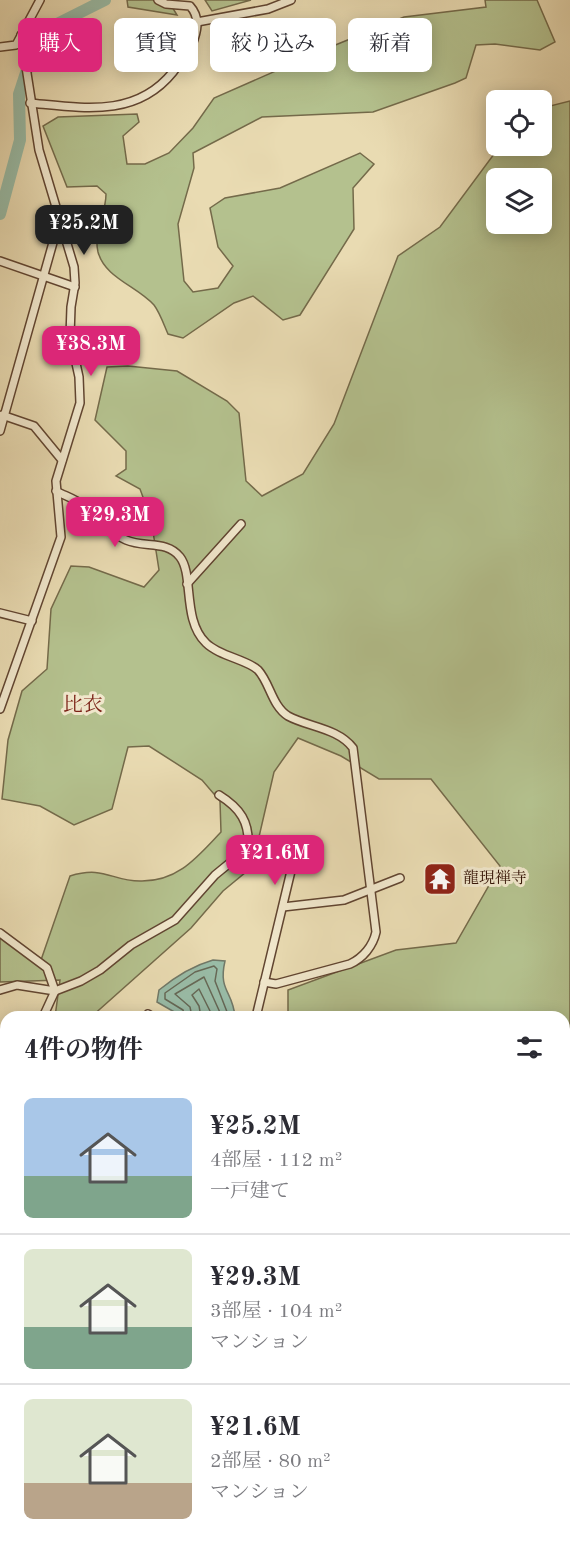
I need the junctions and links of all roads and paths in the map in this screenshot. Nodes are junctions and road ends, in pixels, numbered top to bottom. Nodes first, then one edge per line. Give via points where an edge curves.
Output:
1 (40, 0) edge
2 (158, 0) edge
3 (291, 0) edge
4 (30, 18) edge
5 (197, 18) edge
6 (198, 22) edge
7 (18, 41) edge
8 (0, 47) edge
9 (26, 72) edge
10 (171, 72) edge
11 (30, 104) junction
12 (64, 228) junction
13 (0, 261) edge
14 (44, 276) junction
15 (75, 287) junction
16 (2, 415) edge
17 (0, 431) edge
18 (62, 460) junction
19 (56, 491) junction
20 (241, 524) dead end
21 (187, 584) junction
22 (0, 613) edge
23 (32, 621) junction
24 (0, 709) edge
25 (219, 795) dead end
26 (291, 871) dead end
27 (400, 878) dead end
28 (370, 889) junction
29 (283, 907) junction
30 (0, 933) edge
31 (264, 982) junction
32 (0, 990) edge
33 (55, 991) junction
34 (46, 1011) edge
35 (257, 1011) edge

1 - 4 street
2 - 5 street via 190,6
3 - 6 street via 268,9
7 - 8 street via 16,45
9 - 11 street
10 - 11 street via 153,93 103,108
11 - 12 street via 39,150
12 - 14 street via 54,239
12 - 15 street
13 - 14 street
14 - 15 street
14 - 16 street
15 - 18 street via 70,336 80,403
16 - 17 street
16 - 18 street via 34,426
18 - 19 street
19 - 21 street via 84,506 109,531 128,541 171,548 181,558
19 - 23 street via 61,537
20 - 21 street
21 - 28 street via 190,609 205,642 257,669 289,716 332,733 353,748
22 - 23 street
23 - 24 street
25 - 33 street via 241,813 248,829 248,848 215,874 169,924 131,945 100,970
26 - 29 street
27 - 28 street
28 - 29 street via 344,900
28 - 31 street via 376,932 374,942 359,959 284,982
29 - 31 street
30 - 33 street via 47,968
31 - 35 street
32 - 33 street via 16,985
33 - 34 street

